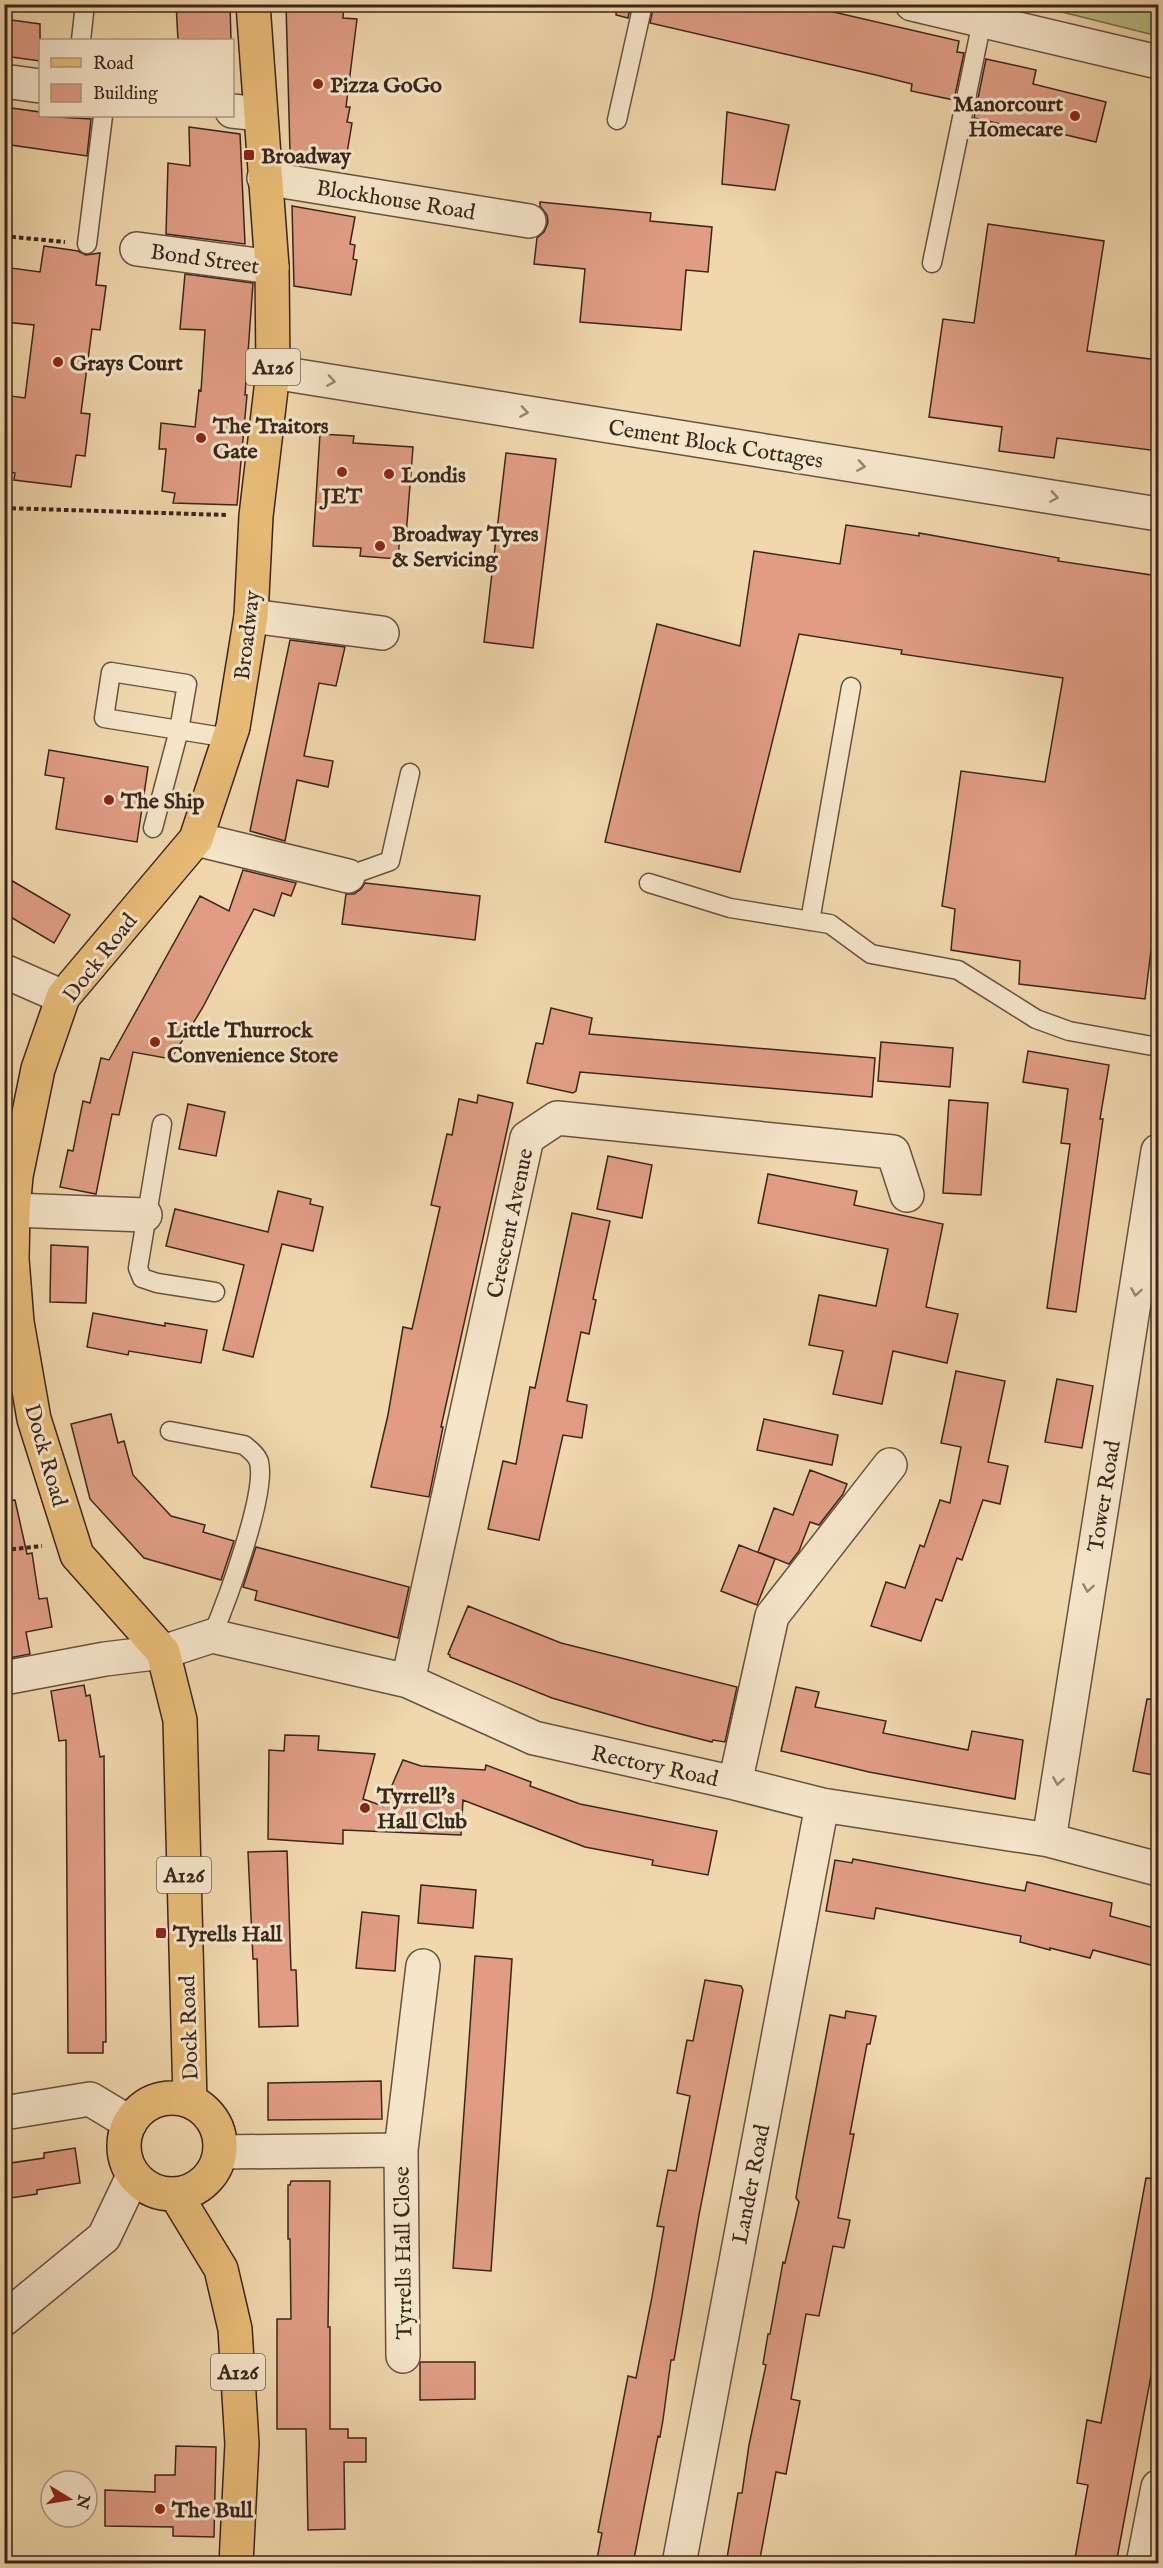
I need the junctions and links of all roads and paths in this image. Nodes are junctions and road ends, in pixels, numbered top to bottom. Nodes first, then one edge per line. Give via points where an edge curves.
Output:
1 (85, 4) edge
2 (253, 4) edge
3 (643, 4) edge
4 (912, 4) edge
5 (982, 21) junction
6 (81, 39) edge
7 (1158, 62) edge
8 (4, 81) edge
9 (39, 86) edge
10 (246, 113) edge
11 (103, 117) edge
12 (617, 120) dead end
13 (264, 178) junction
14 (529, 221) dead end
15 (87, 244) dead end
16 (137, 249) dead end
17 (932, 262) dead end
18 (272, 267) junction
19 (273, 372) junction
20 (4, 508) edge
21 (1158, 514) edge
22 (256, 516) junction
23 (251, 616) junction
24 (382, 633) dead end
25 (851, 687) dead end
26 (179, 730) junction
27 (231, 732) junction
28 (410, 773) dead end
29 (153, 828) dead end
30 (195, 839) junction
31 (348, 876) joint
32 (648, 883) dead end
33 (810, 921) junction
34 (4, 971) edge
35 (63, 997) junction
36 (1158, 1047) edge
37 (162, 1124) dead end
38 (1158, 1151) edge
39 (907, 1195) dead end
40 (9, 1209) edge
41 (145, 1215) junction
42 (215, 1292) dead end
43 (170, 1431) dead end
44 (890, 1465) dead end
45 (212, 1636) junction
46 (163, 1652) junction
47 (4, 1678) edge
48 (408, 1681) junction
49 (735, 1783) junction
50 (822, 1805) junction
51 (1049, 1840) junction
52 (1158, 1869) edge
53 (423, 1966) dead end
54 (190, 2100) junction
55 (6, 2106) edge
56 (130, 2123) junction
57 (401, 2150) junction
58 (221, 2151) junction
59 (133, 2176) junction
60 (176, 2194) junction
61 (4, 2319) edge
62 (403, 2356) dead end
63 (1158, 2487) edge
64 (236, 2564) edge
65 (679, 2564) edge
66 (1143, 2564) edge

1 - 6 lane
2 - 10 main road, Broadway / A126
3 - 12 lane
4 - 5 street
5 - 7 street
5 - 17 lane
8 - 9 street
10 - 13 main road, Broadway / A126
11 - 15 lane
13 - 14 street, Blockhouse Road
13 - 18 main road, Broadway / A126
16 - 18 street, Bond Street
18 - 19 main road, Broadway / A126
19 -> 21 street, Cement Block Cottages
19 - 22 main road, Broadway / A126
20 - 22 path
22 - 23 main road, Broadway / A126
23 - 24 street
23 - 27 main road, Broadway / A126
25 - 33 lane
26 - 26 lane via 104,718 111,672 187,684
26 - 27 lane
26 - 29 lane
27 - 30 main road, Dock Road / A126
28 - 31 lane via 390,861
30 - 31 street
30 - 35 main road, Dock Road / A126
32 - 33 lane via 730,908
33 - 36 lane via 830,924 871,954 958,970 1036,1019 1058,1027
34 - 35 street
35 - 40 main road, Dock Road / A126 via 36,1079
37 - 41 lane
38 -> 51 street, Tower Road
39 - 48 street, Crescent Avenue via 893,1152 557,1118 527,1138
40 - 41 street
40 - 46 main road, Dock Road / A126 via 17,1322 34,1419 76,1555
41 - 42 lane via 138,1268 142,1278
43 - 45 lane via 244,1445 259,1462 256,1504
44 - 49 street via 772,1616
45 - 46 street
45 - 48 street, Rectory Road
46 - 47 street
46 - 54 main road, Dock Road / A126 via 180,1720
48 - 49 street, Rectory Road via 534,1738
49 - 50 street, Rectory Road
50 - 51 street, Rectory Road
50 - 65 street, Lander Road
51 - 52 street, Rectory Road
53 - 57 street, Tyrrells Hall Close
54 - 56 main road, Dock Road via 177,2097 156,2101 138,2112
54 - 58 main road, Dock Road via 214,2120
55 - 56 street via 90,2099
56 - 59 main road via 124,2136 124,2150
57 - 58 street, Tyrrells Hall Close
57 - 62 street, Tyrrells Hall Close
58 - 60 main road via 206,2181 193,2191
59 - 60 main road via 145,2187
59 - 61 street via 104,2237
60 - 64 main road, A126 via 221,2270 235,2330 242,2444
63 - 66 street

